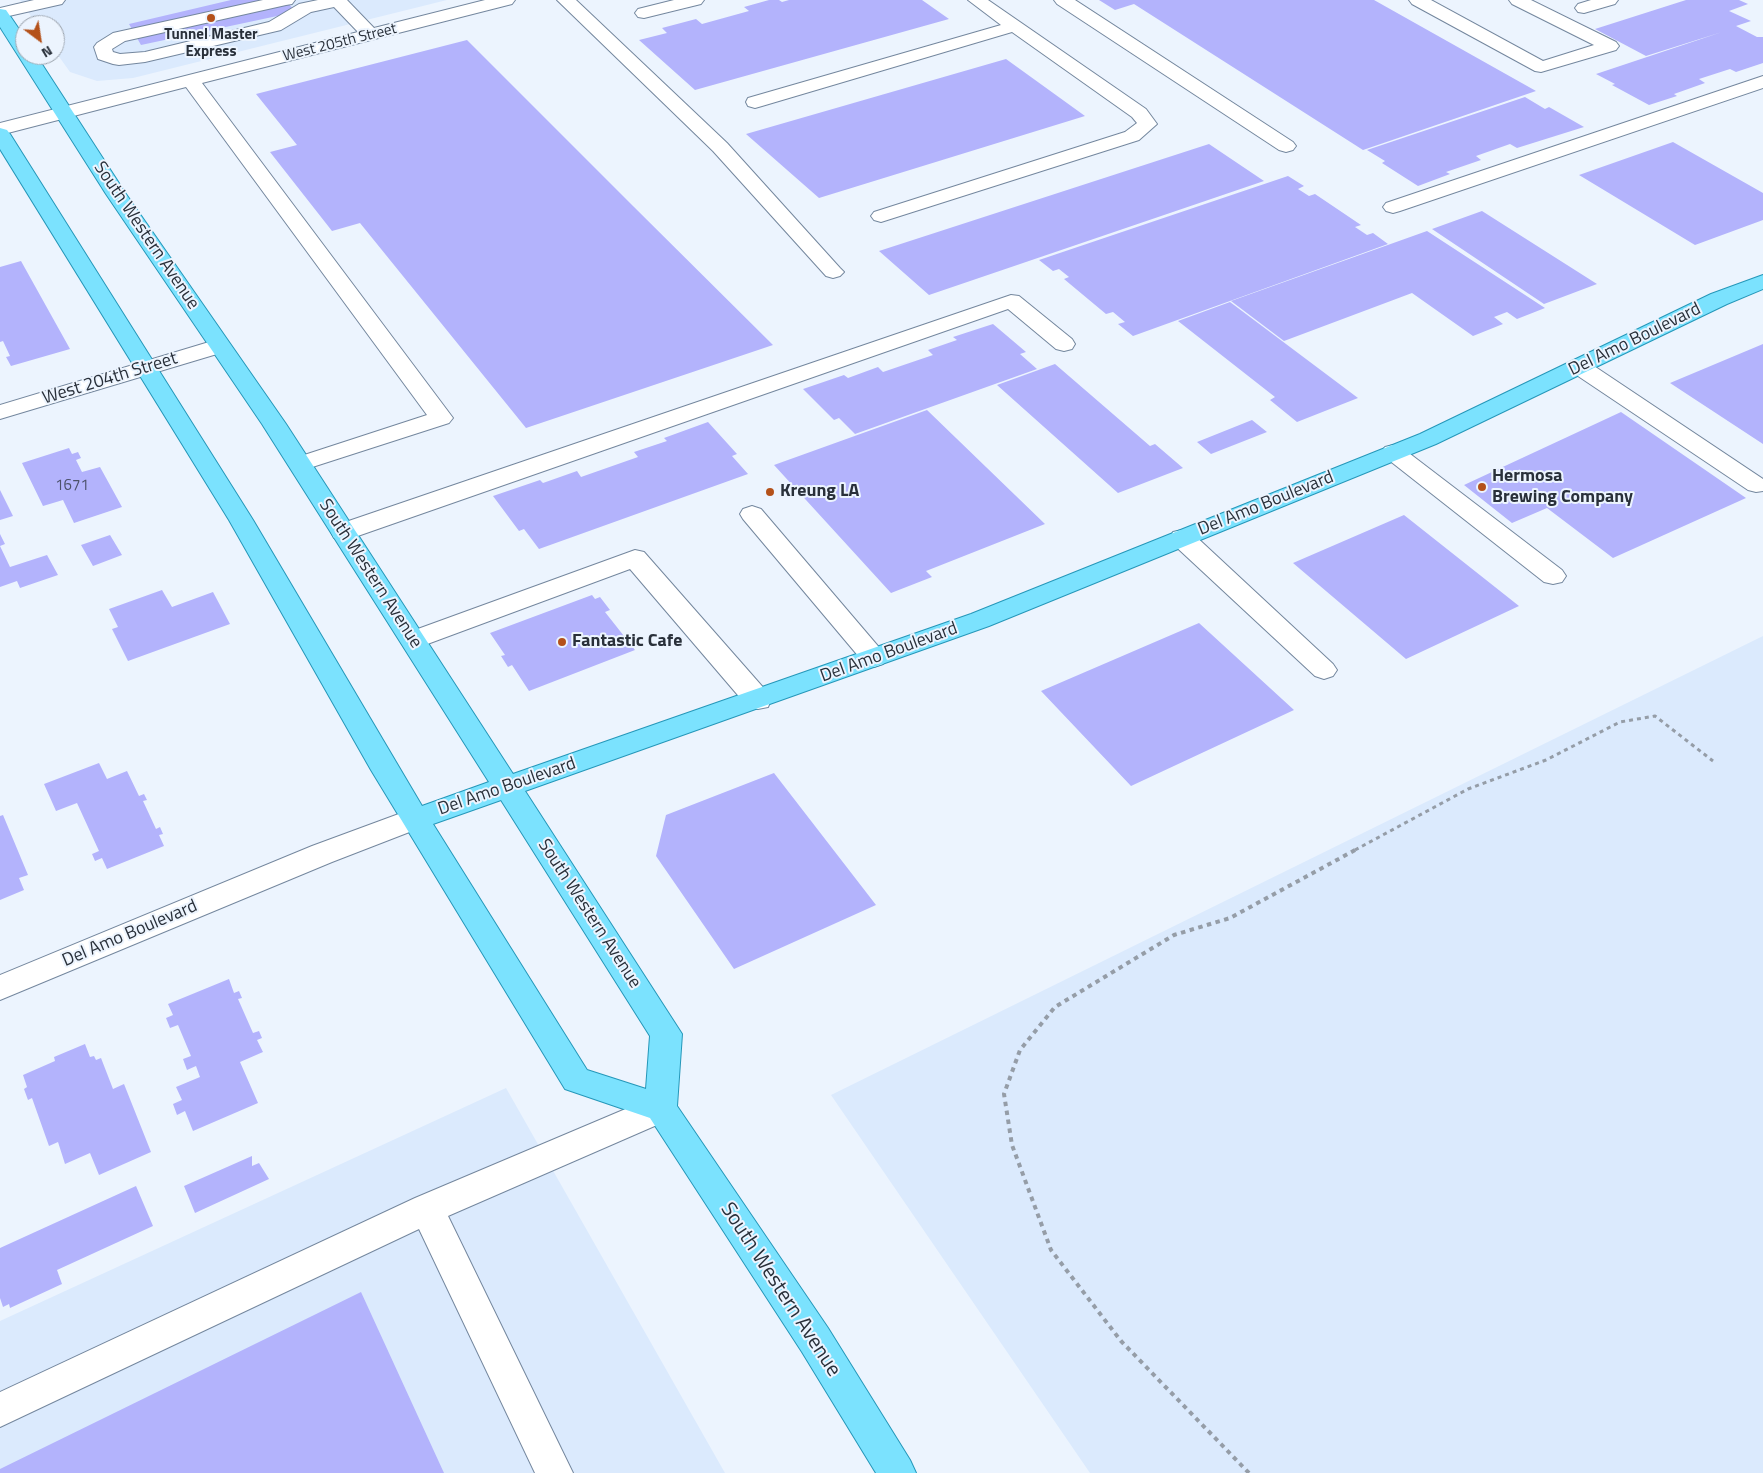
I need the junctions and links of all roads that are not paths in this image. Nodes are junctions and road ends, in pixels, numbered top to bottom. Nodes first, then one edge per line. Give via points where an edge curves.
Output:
1 (56, 0) edge
2 (286, 0) edge
3 (337, 0) edge
4 (506, 0) edge
5 (566, 0) edge
6 (695, 0) edge
7 (977, 0) edge
8 (1062, 0) edge
9 (1418, 0) edge
10 (1518, 0) edge
11 (1609, 0) edge
12 (1584, 8) dead end
13 (0, 13) edge
14 (644, 13) dead end
15 (1015, 26) junction
16 (370, 35) junction
17 (15, 36) edge
18 (34, 65) edge
19 (192, 81) junction
20 (1763, 82) edge
21 (754, 102) dead end
22 (66, 113) junction
23 (0, 128) edge
24 (0, 134) edge
25 (1286, 146) dead end
26 (1393, 207) dead end
27 (881, 216) dead end
28 (833, 272) dead end
29 (1763, 281) edge
30 (1064, 344) dead end
31 (219, 346) junction
32 (1580, 367) junction
33 (146, 368) junction
34 (0, 412) edge
35 (1393, 452) junction
36 (300, 464) junction
37 (1756, 485) dead end
38 (752, 514) dead end
39 (343, 532) junction
40 (1182, 538) junction
41 (1553, 576) dead end
42 (413, 640) junction
43 (874, 658) junction
44 (1324, 670) dead end
45 (758, 700) junction
46 (506, 786) junction
47 (415, 819) junction
48 (0, 988) edge
49 (661, 1108) junction
50 (428, 1209) junction
51 (0, 1410) edge
52 (554, 1473) edge
53 (896, 1473) edge

1 - 13 street
2 - 3 street via 119,37 103,47 104,55 119,60 144,57 275,26 304,8
3 - 16 street
4 - 16 street, West 205th Street
5 - 28 street via 720,147
6 - 14 street
7 - 15 street
8 - 25 street
9 - 10 street via 1541,67 1610,46
11 - 12 street
13 - 17 main road
15 - 21 street
15 - 27 street via 1139,113 1148,124 1132,136
16 - 19 street, West 205th Street
18 - 22 main road, South Western Avenue
19 - 22 street, West 205th Street
19 - 36 street via 441,418
20 - 26 street
22 - 23 street, West 205th Street
22 - 31 main road, South Western Avenue via 116,194
24 - 33 main road
29 - 32 main road, Del Amo Boulevard
30 - 39 street via 1010,301
31 - 33 street, West 204th Street
31 - 36 main road, South Western Avenue
32 - 35 main road, Del Amo Boulevard via 1428,439
32 - 37 street
33 - 34 street, West 204th Street
33 - 47 main road via 241,520
35 - 40 main road, Del Amo Boulevard
35 - 41 street
36 - 39 main road, South Western Avenue
38 - 43 street
39 - 42 main road, South Western Avenue
40 - 43 main road, Del Amo Boulevard via 980,620
40 - 44 street
42 - 45 street via 635,558
42 - 46 main road, South Western Avenue
43 - 45 main road, Del Amo Boulevard
45 - 46 main road, Del Amo Boulevard
46 - 47 main road, Del Amo Boulevard
46 - 49 main road, South Western Avenue via 666,1034
47 - 48 street, Del Amo Boulevard
47 - 49 main road via 576,1080
49 - 50 street
49 - 53 main road, South Western Avenue via 815,1340
50 - 51 street
50 - 52 street

